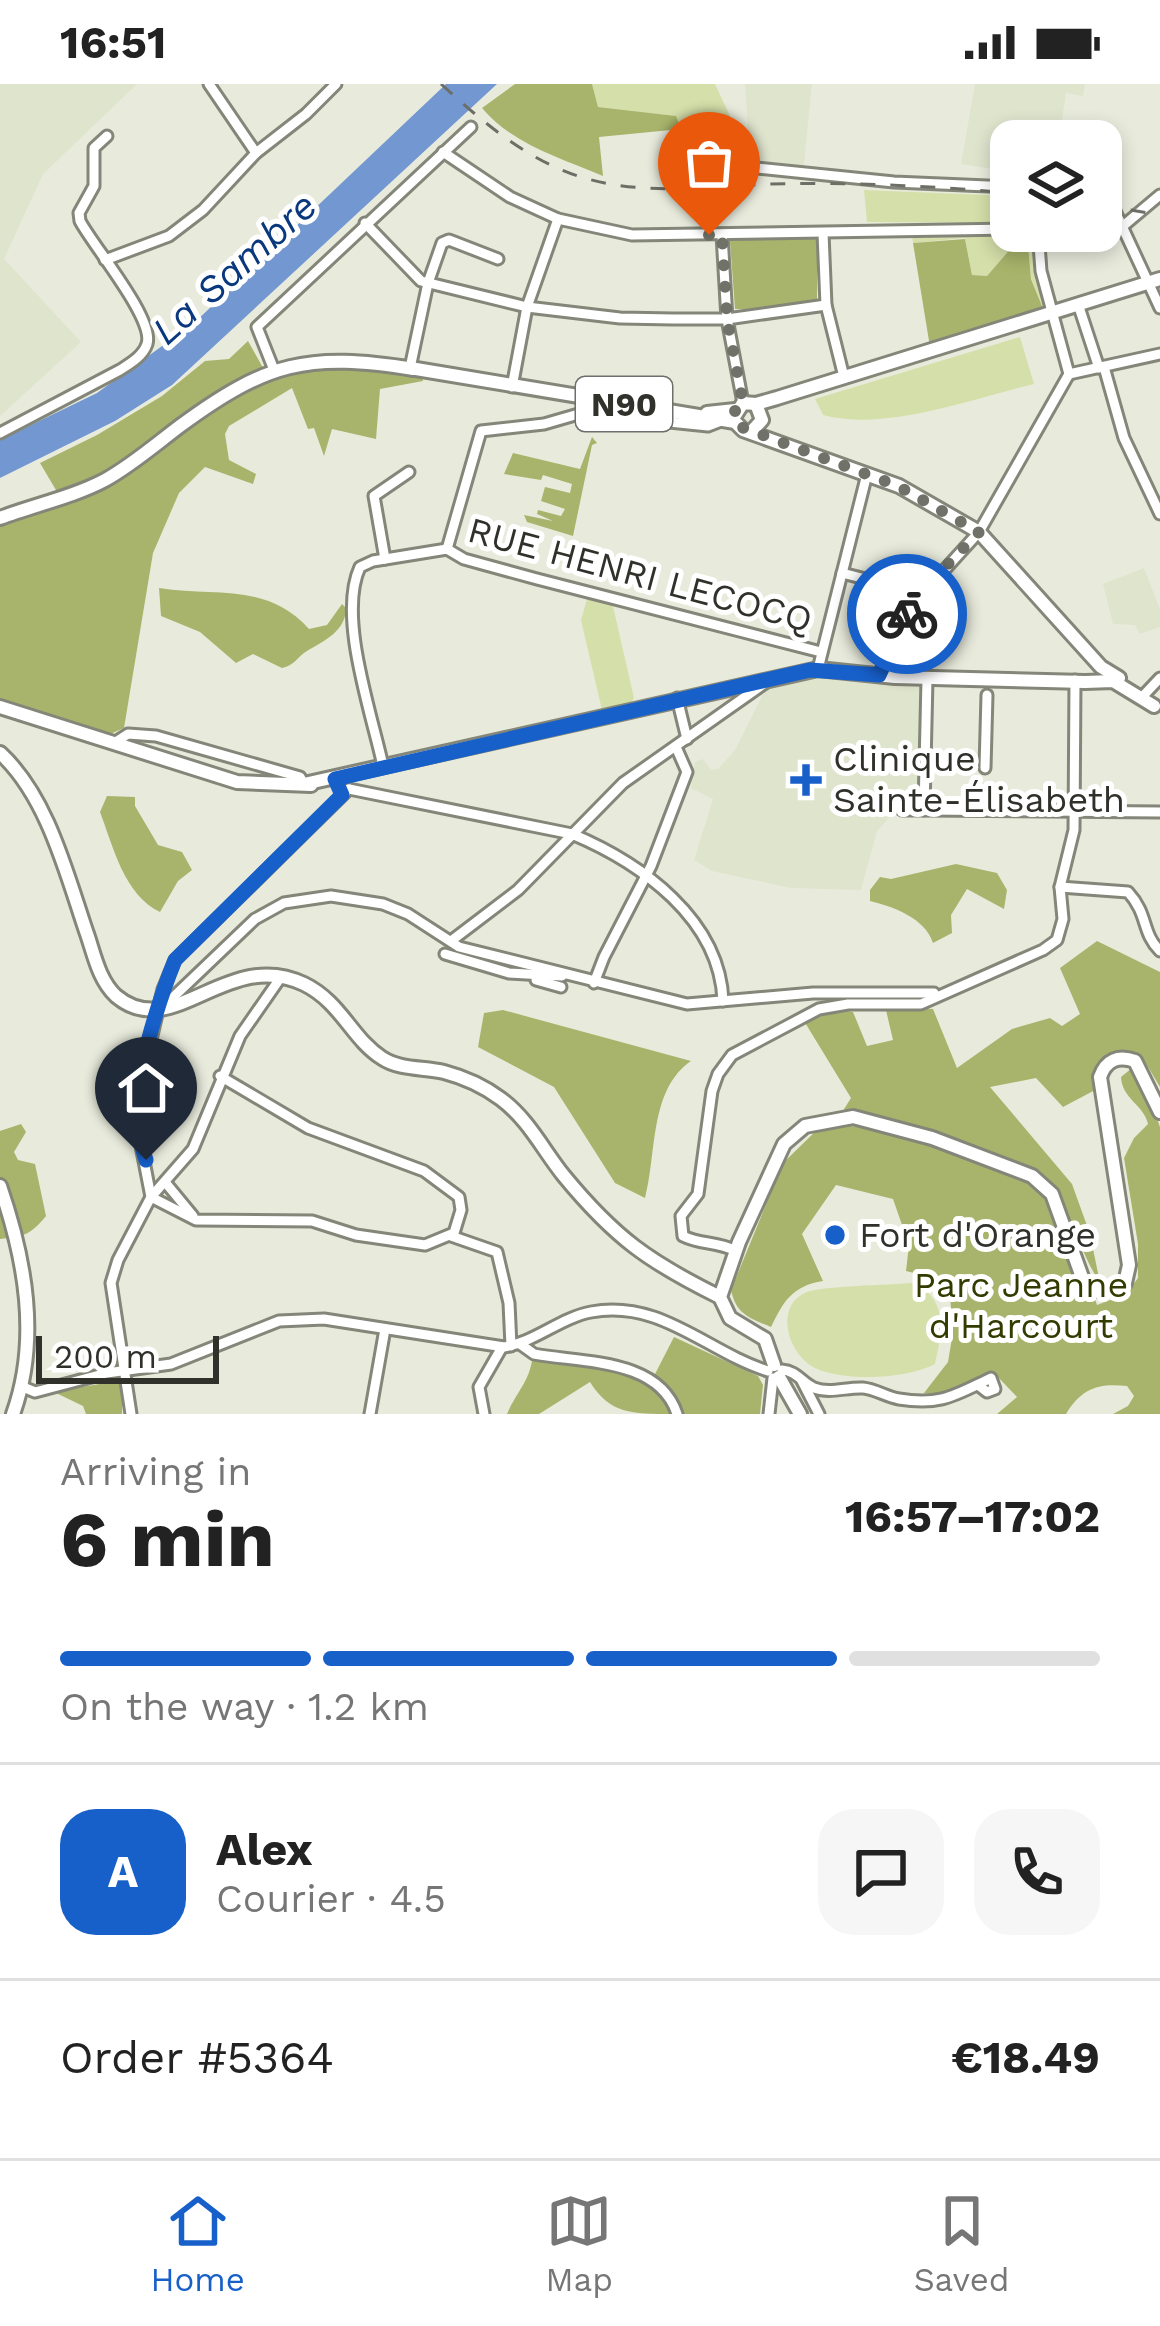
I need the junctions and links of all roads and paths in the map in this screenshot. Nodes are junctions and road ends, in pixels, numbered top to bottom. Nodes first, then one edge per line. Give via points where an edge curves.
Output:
1 (209, 84) edge
2 (335, 84) edge
3 (471, 127) dead end
4 (107, 136) dead end
5 (443, 152) junction
6 (256, 154) junction
7 (747, 167) dead end
8 (990, 187) edge
9 (1160, 195) edge
10 (558, 219) junction
11 (364, 223) junction
12 (1123, 226) joint
13 (990, 229) edge
14 (823, 233) junction
15 (722, 235) junction
16 (1040, 252) edge
17 (105, 260) junction
18 (498, 260) dead end
19 (1154, 280) edge
20 (428, 284) junction
21 (1078, 304) junction
22 (826, 305) junction
23 (527, 307) junction
24 (1160, 308) edge
25 (1051, 312) junction
26 (727, 319) junction
27 (1160, 354) edge
28 (410, 368) junction
29 (1101, 368) junction
30 (274, 370) junction
31 (1069, 374) junction
32 (844, 377) junction
33 (513, 385) junction
34 (746, 416) junction
35 (0, 433) edge
36 (409, 472) dead end
37 (867, 474) junction
38 (1160, 514) edge
39 (0, 518) edge
40 (979, 532) junction
41 (447, 549) junction
42 (379, 560) junction
43 (842, 573) junction
44 (920, 593) junction
45 (821, 652) junction
46 (818, 669) junction
47 (879, 675) junction
48 (1102, 675) junction
49 (771, 678) junction
50 (1160, 678) edge
51 (927, 679) junction
52 (1075, 680) junction
53 (987, 686) junction
54 (677, 698) junction
55 (1152, 704) edge
56 (0, 707) edge
57 (687, 740) junction
58 (114, 743) junction
59 (676, 747) junction
60 (0, 752) edge
61 (383, 766) junction
62 (985, 769) dead end
63 (344, 782) junction
64 (304, 784) junction
65 (902, 810) dead end
66 (924, 810) junction
67 (1160, 812) edge
68 (1073, 813) junction
69 (572, 834) junction
70 (646, 876) junction
71 (1060, 887) junction
72 (455, 944) junction
73 (1160, 951) edge
74 (445, 954) dead end
75 (483, 966) junction
76 (520, 975) junction
77 (568, 975) junction
78 (281, 977) junction
79 (594, 983) junction
80 (561, 986) dead end
81 (940, 993) junction
82 (723, 1001) junction
83 (160, 1010) junction
84 (220, 1076) junction
85 (1160, 1112) edge
86 (165, 1182) junction
87 (0, 1186) edge
88 (151, 1197) junction
89 (196, 1220) junction
90 (451, 1237) junction
91 (736, 1251) junction
92 (720, 1297) junction
93 (385, 1329) junction
94 (511, 1346) junction
95 (126, 1370) junction
96 (775, 1372) junction
97 (799, 1376) junction
98 (978, 1384) dead end
99 (23, 1387) junction
100 (13, 1414) edge
101 (131, 1414) edge
102 (370, 1414) edge
103 (484, 1414) edge
104 (677, 1414) edge
105 (769, 1414) edge
106 (800, 1414) edge
107 (819, 1414) edge

1 - 6 street
2 - 6 street
3 - 5 street
4 - 17 street via 94,148 94,186 79,213
5 - 10 street
5 - 11 street
6 - 17 street via 169,236
7 - 8 street
9 - 12 street
10 - 15 street via 632,235
10 - 23 street
11 - 20 street
11 - 30 street via 257,327
12 - 19 street
13 - 14 street
14 - 15 street
14 - 22 street
15 - 26 street
16 - 25 street
17 - 35 street via 146,325 143,350
18 - 20 street via 448,239
19 - 21 main road
19 - 24 street
20 - 23 street
20 - 28 street
21 - 25 main road
21 - 29 street
22 - 26 street
22 - 32 street
23 - 26 street
23 - 33 street
25 - 31 street
25 - 32 main road
26 - 34 street
27 - 29 street
28 - 30 main road, N90 via 335,359
28 - 33 main road, N90
29 - 31 street
29 - 38 street
30 - 39 main road, N90 via 222,396 107,478
31 - 40 street
32 - 34 main road
33 - 34 main road, N90
34 - 37 main road, N90 via 784,442
34 - 41 street via 707,426 582,413 481,431
36 - 42 street via 374,496
37 - 40 main road, N90
37 - 43 street
40 - 44 street
40 - 48 main road, N90
41 - 42 street, RUE HENRI LECOCQ
41 - 45 street, RUE HENRI LECOCQ
42 - 61 street via 360,568 355,580 354,623
43 - 44 street
43 - 45 street
44 - 47 street
45 - 46 street
46 - 47 main road
46 - 49 main road
47 - 51 main road
48 - 52 main road
48 - 55 main road
49 - 54 main road
49 - 57 street
50 - 55 street
51 - 53 main road
51 - 66 street
52 - 53 main road
52 - 68 street
53 - 62 street
54 - 57 street
54 - 61 main road
56 - 58 main road
57 - 59 street
58 - 64 main road via 238,782
58 - 64 street via 128,734 156,736
59 - 69 street via 623,783
59 - 70 street via 687,772
60 - 83 main road via 54,843 104,982 132,1006
61 - 63 main road
63 - 64 main road
63 - 69 street
63 - 83 street via 175,960
65 - 66 street
66 - 68 street
67 - 68 street
68 - 71 street
69 - 70 street
69 - 72 street
70 - 79 street
70 - 82 street via 698,927
71 - 73 street via 1128,892
71 - 81 street via 1063,919 1051,946
72 - 75 street
72 - 77 street
72 - 83 street via 367,899 295,900 255,919
74 - 75 street
75 - 76 street
76 - 77 street
76 - 80 street
77 - 79 street
78 - 83 main road via 230,980
78 - 84 street
78 - 92 main road via 328,1000 386,1061 446,1072 496,1095 622,1240
79 - 82 street via 687,1004
81 - 82 street
81 - 91 street via 921,1004 819,1009 732,1055 712,1091 698,1194 681,1216 683,1236
83 - 88 street via 136,1120
84 - 86 street via 193,1149
84 - 90 street via 308,1128 424,1171 455,1192 461,1205
85 - 91 main road via 1136,1061 1104,1066 1130,1264 1125,1283 1111,1291 1083,1280 1052,1194 1032,1176 854,1117 805,1126 784,1144
86 - 88 street
86 - 89 street
87 - 99 main road via 23,1267
88 - 89 street
88 - 95 street via 112,1276
89 - 90 street via 312,1221 425,1245
90 - 94 street via 497,1252
91 - 92 main road
92 - 96 main road via 728,1316 765,1339
93 - 94 street
93 - 95 street via 288,1319 184,1360
93 - 102 street
94 - 96 street via 574,1317 624,1310 663,1319
94 - 103 street via 479,1387
94 - 104 street via 647,1376 667,1391
95 - 99 street
95 - 101 street
96 - 97 street
96 - 105 street
96 - 106 main road
97 - 98 street via 814,1388 866,1388 917,1401 959,1397
97 - 107 street
99 - 100 main road

